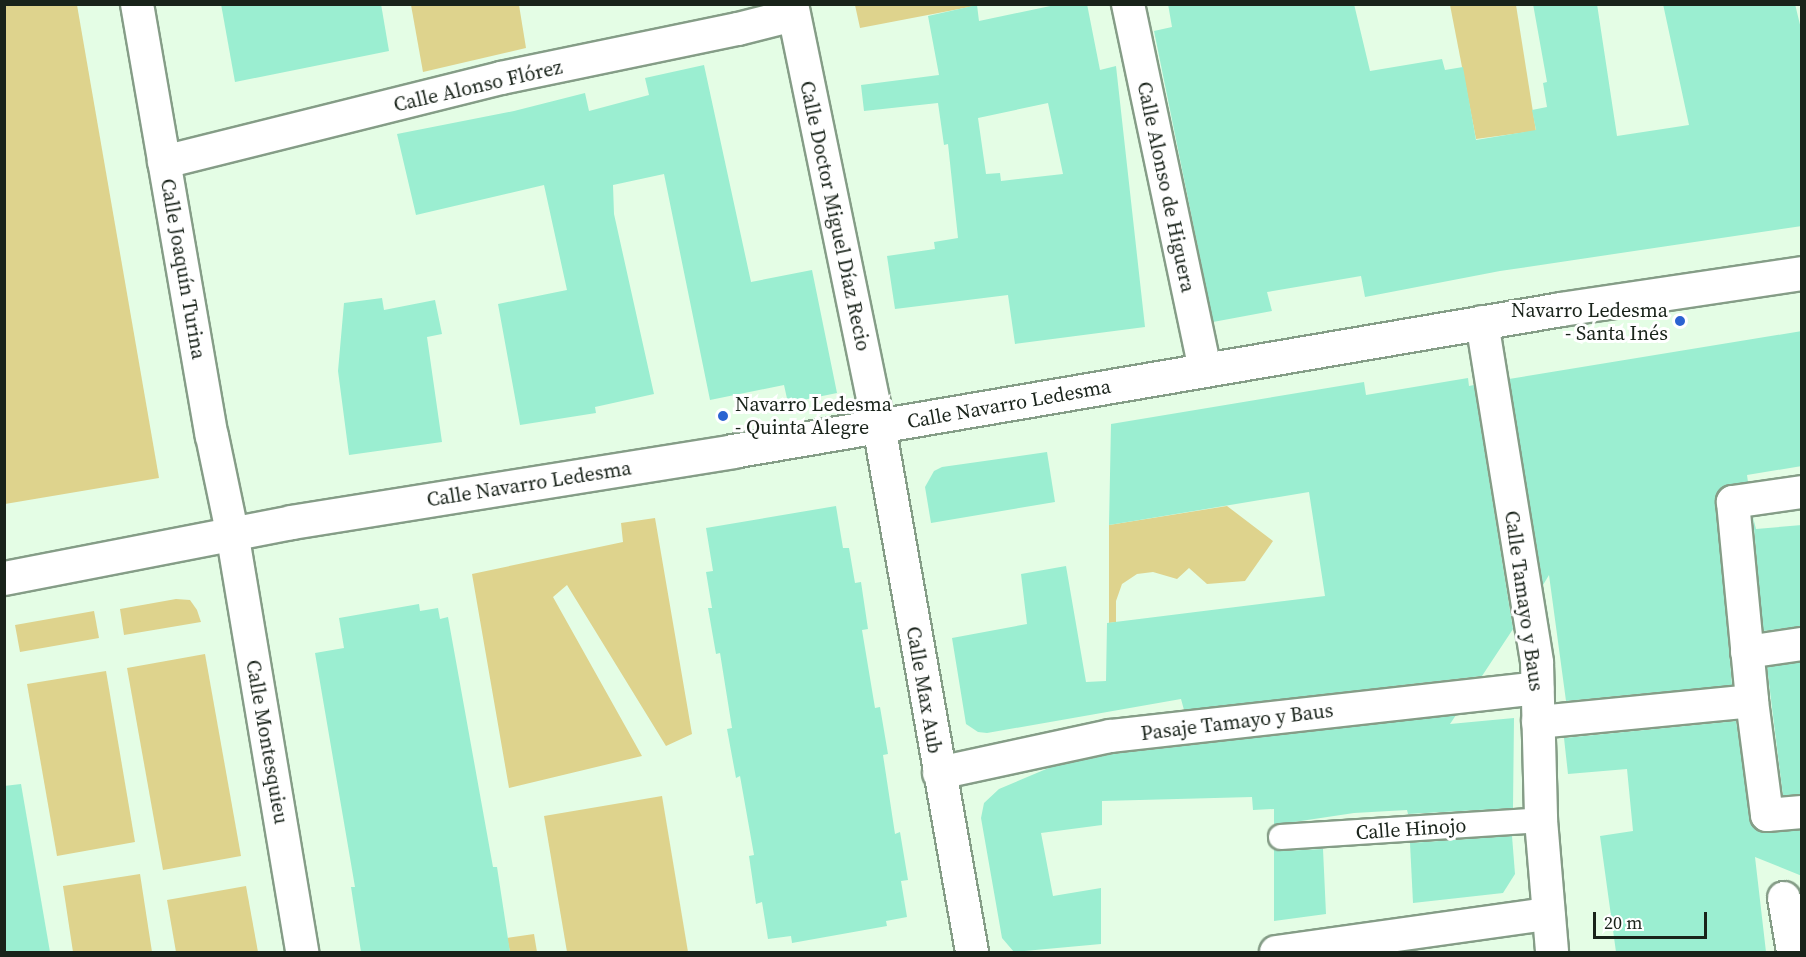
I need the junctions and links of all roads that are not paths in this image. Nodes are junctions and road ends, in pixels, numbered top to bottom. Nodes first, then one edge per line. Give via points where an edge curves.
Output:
1 (137, 4) edge
2 (1128, 4) edge
3 (793, 10) edge
4 (164, 162) junction
5 (1802, 273) edge
6 (1482, 322) junction
7 (1205, 370) junction
8 (879, 426) junction
9 (1802, 492) edge
10 (232, 532) junction
11 (4, 578) edge
12 (1802, 644) edge
13 (1747, 652) junction
14 (1537, 688) junction
15 (1752, 701) junction
16 (1538, 722) junction
17 (939, 773) junction
18 (1802, 812) edge
19 (1541, 820) junction
20 (1281, 837) dead end
21 (1784, 898) dead end
22 (1548, 914) junction
23 (302, 952) edge
24 (972, 952) edge
25 (1276, 952) edge
26 (1552, 952) edge
27 (1792, 952) edge

1 - 4 street, Calle Joaquín Turina
2 - 7 street, Calle Alonso de Higuera
3 - 4 street, Calle Alonso Flórez via 738,29 501,78
3 - 8 street, Calle Doctor Miguel Díaz Recio
4 - 10 street, Calle Joaquín Turina
5 - 6 main road, Calle Navarro Ledesma
6 - 7 main road, Calle Navarro Ledesma
6 - 14 street, Calle Tamayo y Baus via 1537,663
7 - 8 main road, Calle Navarro Ledesma
8 - 10 main road, Calle Navarro Ledesma
8 - 17 street, Calle Max Aub
9 - 13 street via 1733,502
10 - 11 main road, Calle Navarro Ledesma
10 - 23 street, Calle Montesquieu
12 - 13 street
13 - 15 street
14 - 16 street, Calle Tamayo y Baus
14 - 17 street, Pasaje Tamayo y Baus via 1110,736
15 - 16 street
15 - 18 street via 1767,815
16 - 19 street, Calle Tamayo y Baus
17 - 24 street, Calle Max Aub
19 - 20 street, Calle Hinojo
19 - 22 street, Calle Tamayo y Baus
21 - 27 street
22 - 25 street
22 - 26 street, Calle Tamayo y Baus

